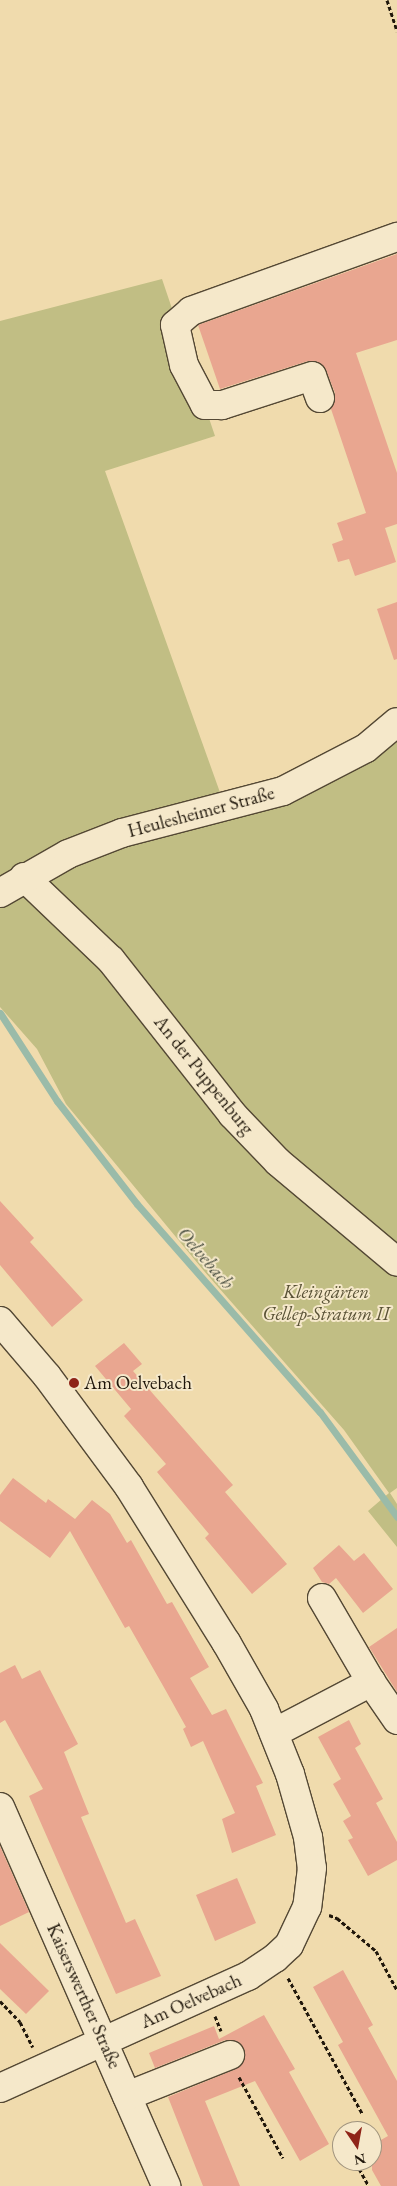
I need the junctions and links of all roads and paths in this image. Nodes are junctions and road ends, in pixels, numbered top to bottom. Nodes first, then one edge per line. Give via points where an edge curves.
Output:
1 (387, 0) edge
2 (397, 31) edge
3 (397, 237) edge
4 (320, 398) dead end
5 (397, 722) edge
6 (24, 877) junction
7 (0, 894) edge
8 (397, 1262) edge
9 (0, 1321) edge
10 (322, 1598) dead end
11 (371, 1682) junction
12 (397, 1720) edge
13 (274, 1733) junction
14 (0, 1807) edge
15 (307, 1907) junction
16 (276, 1958) junction
17 (397, 1990) edge
18 (0, 2001) edge
19 (104, 2040) junction
20 (230, 2055) dead end
21 (43, 2068) junction
22 (0, 2088) edge
23 (127, 2096) junction
24 (362, 2113) dead end
25 (361, 2171) edge
26 (166, 2186) edge
27 (369, 2186) edge

1 - 2 path
3 - 4 street via 191,311 175,326 184,365 205,405 222,404 312,376
5 - 6 street, Heulesheimer Straße via 366,748 283,791 122,832 68,854
6 - 7 street, Heulesheimer Straße
6 - 8 street, An der Puppenburg via 111,960 232,1114 278,1162
9 - 13 street, Am Oelvebach via 46,1376 129,1487 226,1642
10 - 11 street
11 - 12 street
11 - 13 street
13 - 15 street, Am Oelvebach via 308,1837 312,1868
14 - 19 street, Kaiserswerther Straße
15 - 16 street, Am Oelvebach via 289,1945
15 - 17 path via 337,1918 376,1952
16 - 19 street, Am Oelvebach via 248,1976
16 - 24 path
18 - 21 path via 20,2022
19 - 21 street, Am Oelvebach
19 - 23 street, Kaiserswerther Straße
20 - 23 street
21 - 22 street, Am Oelvebach
23 - 26 street, Kaiserswerther Straße
25 - 27 path

